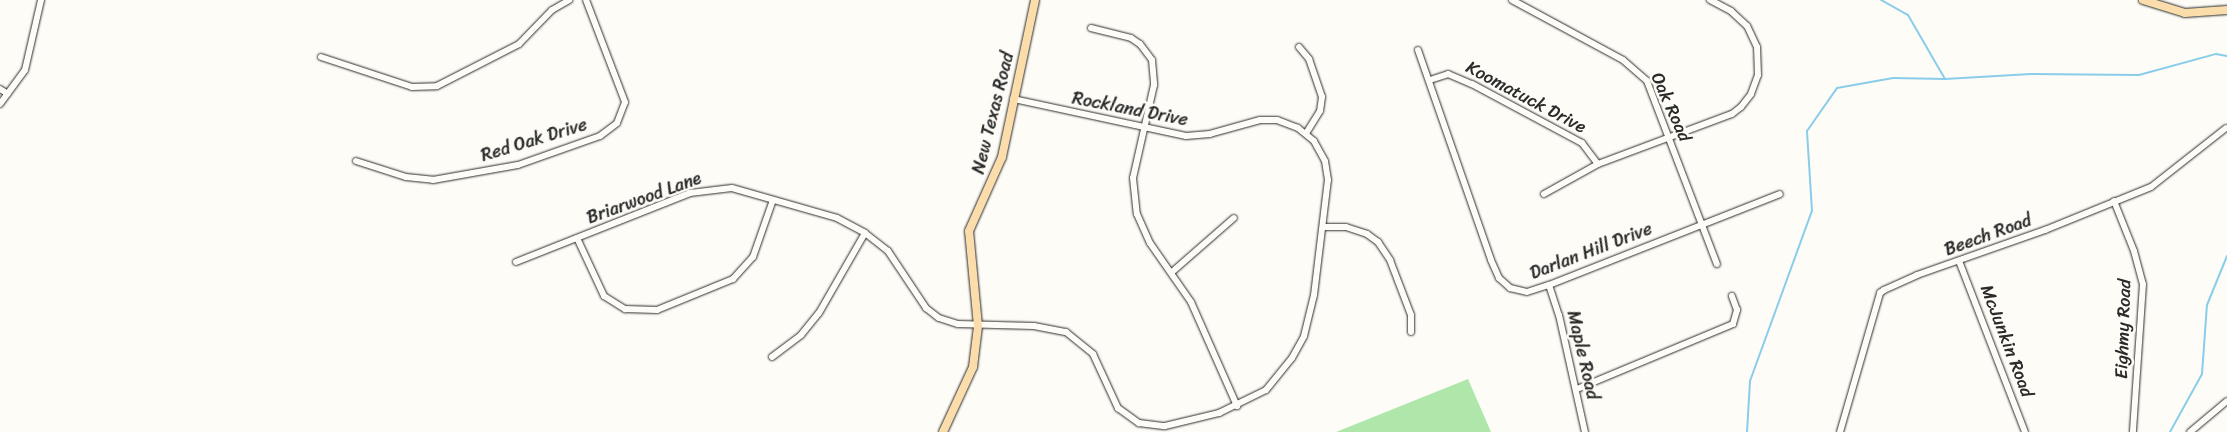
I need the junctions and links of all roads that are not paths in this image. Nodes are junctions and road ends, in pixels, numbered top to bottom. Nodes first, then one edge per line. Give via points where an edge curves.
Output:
1 (41, 0) edge
2 (569, 0) edge
3 (586, 0) edge
4 (1035, 0) edge
5 (1512, 0) edge
6 (1710, 0) edge
7 (2143, 0) edge
8 (2227, 10) edge
9 (1091, 28) dead end
10 (1299, 47) dead end
11 (1418, 50) dead end
12 (321, 57) dead end
13 (1430, 80) junction
14 (0, 89) edge
15 (8, 94) junction
16 (1013, 99) junction
17 (0, 104) edge
18 (2226, 128) edge
19 (1143, 129) junction
20 (1306, 133) junction
21 (1669, 138) junction
22 (356, 160) dead end
23 (1598, 164) junction
24 (1544, 194) dead end
25 (1780, 194) dead end
26 (773, 200) junction
27 (2114, 201) junction
28 (1234, 218) dead end
29 (1704, 224) junction
30 (1323, 227) junction
31 (866, 233) junction
32 (577, 238) junction
33 (1959, 261) junction
34 (516, 262) dead end
35 (1717, 264) dead end
36 (1172, 272) junction
37 (1549, 286) junction
38 (1732, 296) dead end
39 (978, 326) junction
40 (1411, 332) dead end
41 (772, 357) dead end
42 (1577, 389) junction
43 (2227, 402) edge
44 (1237, 406) junction
45 (943, 432) edge
46 (1585, 432) edge
47 (1840, 432) edge
48 (2025, 432) edge
49 (2132, 432) edge
50 (2190, 432) edge

1 - 15 street via 25,70
2 - 12 street via 552,10 519,44 436,86 412,87
3 - 22 street, Red Oak Drive via 625,102 617,123 600,136 518,165 433,180 406,177
4 - 16 main road, New Texas Road
5 - 21 street, Oak Road via 1639,71 1656,100
6 - 21 street via 1747,26 1757,47 1758,75 1751,94 1732,114
7 - 8 main road via 2185,13
9 - 19 street via 1131,38 1152,60 1155,76
10 - 20 street via 1309,59 1322,97 1320,111
11 - 13 street, Darlan Hill Drive
13 - 23 street, Koomatuck Drive via 1448,74 1472,84 1582,143
13 - 37 street, Darlan Hill Drive via 1499,278 1519,291
14 - 15 street
15 - 17 street
16 - 19 street, Rockland Drive
16 - 39 main road, New Texas Road via 998,167 969,231
18 - 27 street, Beech Road via 2159,182
19 - 20 street, Rockland Drive via 1198,137 1270,120 1290,124
19 - 36 street via 1133,178 1134,198 1150,243
20 - 30 street, Rockland Drive via 1325,161 1328,180
21 - 23 street
21 - 29 street, Oak Road
23 - 24 street
25 - 29 street, Darlan Hill Drive
26 - 31 street, Briarwood Lane via 837,218
26 - 32 street, Briarwood Lane via 732,188 705,190
26 - 32 street via 752,257 733,279 657,310 625,308 604,296
27 - 33 street, Beech Road
27 - 49 street, Eighmy Road via 2143,284
28 - 36 street
29 - 35 street, Oak Road
29 - 37 street, Darlan Hill Drive
30 - 40 street via 1346,227 1367,234 1378,242 1390,260 1411,315
30 - 44 street, Rockland Drive via 1322,254 1304,336 1279,376 1266,390
31 - 39 street, Briarwood Lane via 888,251 926,308 952,323
31 - 41 street via 820,312 801,335
32 - 34 street, Briarwood Lane
33 - 47 street, Beech Road via 1892,284 1880,294
33 - 48 street, McJunkin Road
36 - 44 street via 1192,302
37 - 42 street, Maple Road
38 - 42 street via 1737,310 1733,324
39 - 44 street, Rockland Drive via 1034,326 1066,332 1092,354 1118,408 1133,420 1149,426 1165,426
39 - 45 main road, New Texas Road via 973,366
42 - 46 street, Maple Road
43 - 50 street

